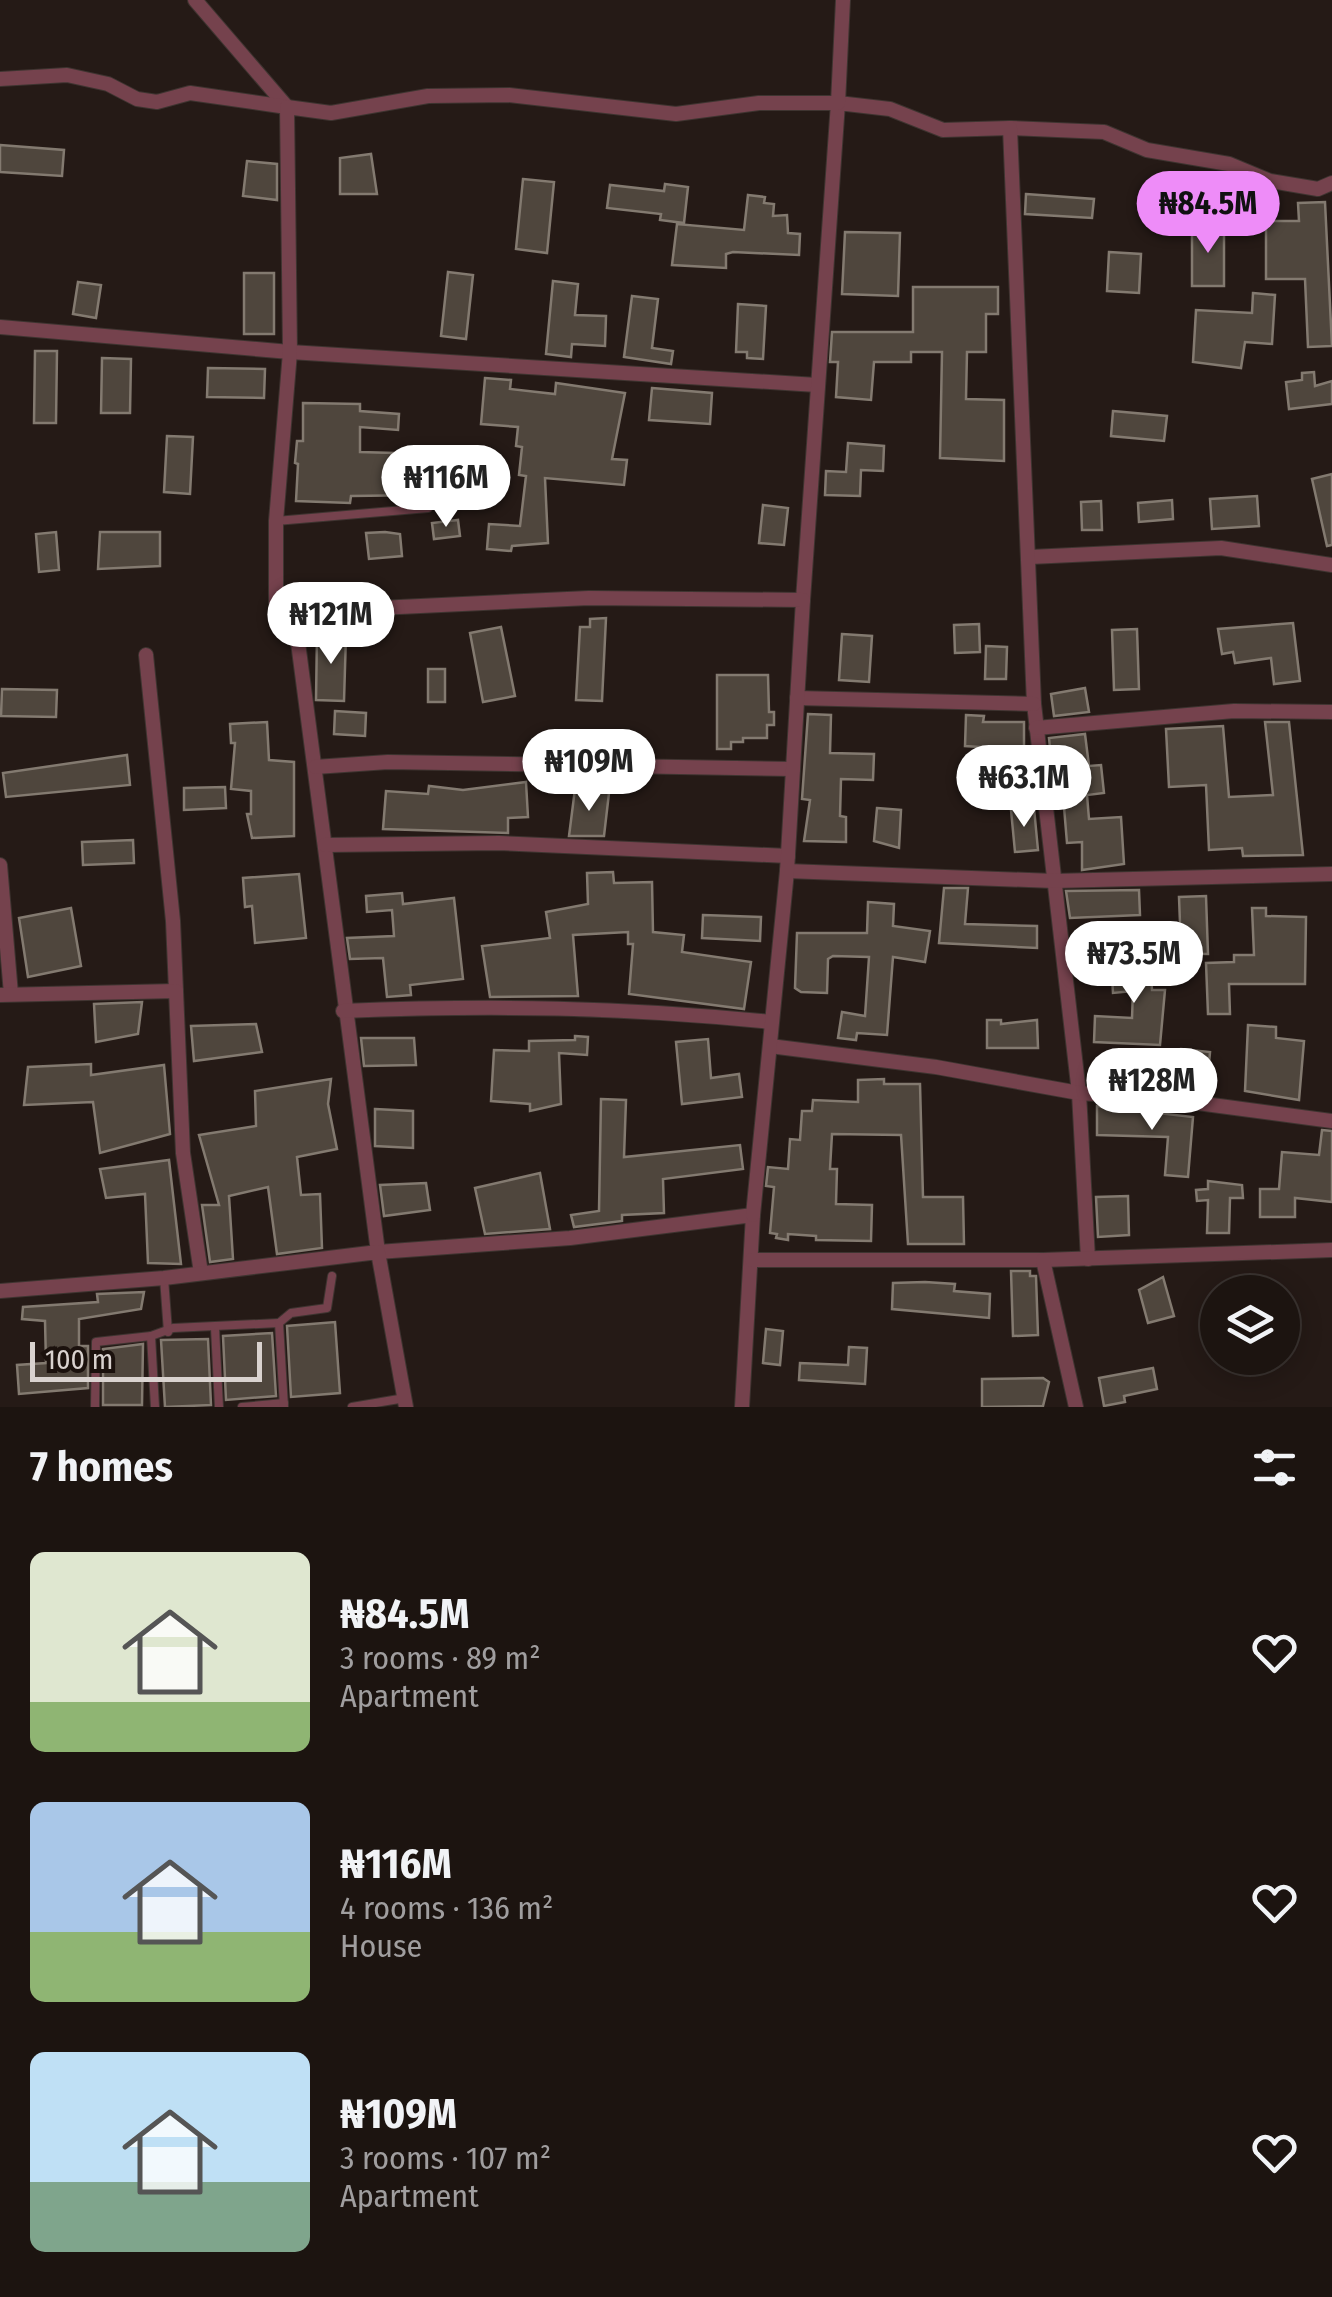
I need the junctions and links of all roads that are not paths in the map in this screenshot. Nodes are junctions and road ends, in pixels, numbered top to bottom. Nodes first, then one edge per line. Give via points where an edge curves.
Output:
1 (195, 0) edge
2 (843, 0) edge
3 (0, 79) edge
4 (838, 103) junction
5 (286, 107) junction
6 (1010, 128) junction
7 (1332, 183) edge
8 (0, 328) edge
9 (290, 352) junction
10 (816, 385) junction
11 (428, 508) dead end
12 (276, 521) junction
13 (1030, 557) junction
14 (1332, 564) edge
15 (803, 600) junction
16 (294, 612) junction
17 (146, 654) dead end
18 (797, 698) junction
19 (1034, 704) junction
20 (1332, 712) edge
21 (1036, 728) junction
22 (315, 767) junction
23 (793, 769) junction
24 (326, 845) junction
25 (788, 864) junction
26 (0, 865) edge
27 (1332, 874) edge
28 (1054, 882) junction
29 (176, 991) junction
30 (5, 995) edge
31 (343, 1011) junction
32 (772, 1022) junction
33 (770, 1046) junction
34 (1079, 1094) junction
35 (1332, 1121) edge
36 (753, 1215) junction
37 (1332, 1250) edge
38 (378, 1252) junction
39 (752, 1260) junction
40 (1044, 1260) junction
41 (1088, 1260) junction
42 (200, 1273) junction
43 (332, 1276) dead end
44 (164, 1278) junction
45 (0, 1290) edge
46 (280, 1323) junction
47 (215, 1328) junction
48 (168, 1332) junction
49 (151, 1336) junction
50 (405, 1403) edge
51 (284, 1405) edge
52 (95, 1407) edge
53 (155, 1407) edge
54 (219, 1407) edge
55 (242, 1407) edge
56 (352, 1407) edge
57 (742, 1407) edge
58 (1076, 1407) edge

1 - 5 street
2 - 4 street
3 - 5 street via 67,75 156,102 190,92
4 - 5 street via 759,103 676,114 510,95 428,96 331,113
4 - 6 street via 890,109 943,130
4 - 10 street
5 - 9 street
6 - 7 street via 1104,132 1146,150 1229,164 1270,180 1318,189
6 - 13 street
8 - 9 street
9 - 10 street
9 - 12 street
10 - 15 street
11 - 12 lane
12 - 16 street via 276,606
13 - 14 street via 1221,548
13 - 19 street
15 - 16 street via 590,598
15 - 18 street
16 - 22 street
17 - 29 street
18 - 19 street
18 - 23 street
19 - 21 street
20 - 21 street via 1234,711
21 - 28 street
22 - 23 street via 388,762
22 - 24 street
23 - 25 street
24 - 25 street via 519,843
24 - 31 street
25 - 28 street
25 - 32 street
26 - 30 street
27 - 28 street
28 - 34 street
29 - 30 street
29 - 42 street via 183,1153
31 - 32 street via 512,1004
31 - 38 street
32 - 33 street
33 - 34 street
33 - 36 street
34 - 35 street
34 - 41 street
36 - 38 street
36 - 39 street
37 - 41 street
38 - 42 street
38 - 50 street
39 - 40 street
39 - 57 street
40 - 41 street
40 - 58 street
42 - 44 street
43 - 46 lane via 327,1308 291,1314
44 - 45 street
44 - 48 lane
46 - 47 lane
46 - 51 lane
47 - 48 lane
47 - 54 lane
48 - 49 lane
49 - 52 lane via 96,1342
49 - 53 lane
50 - 56 lane
51 - 55 lane

